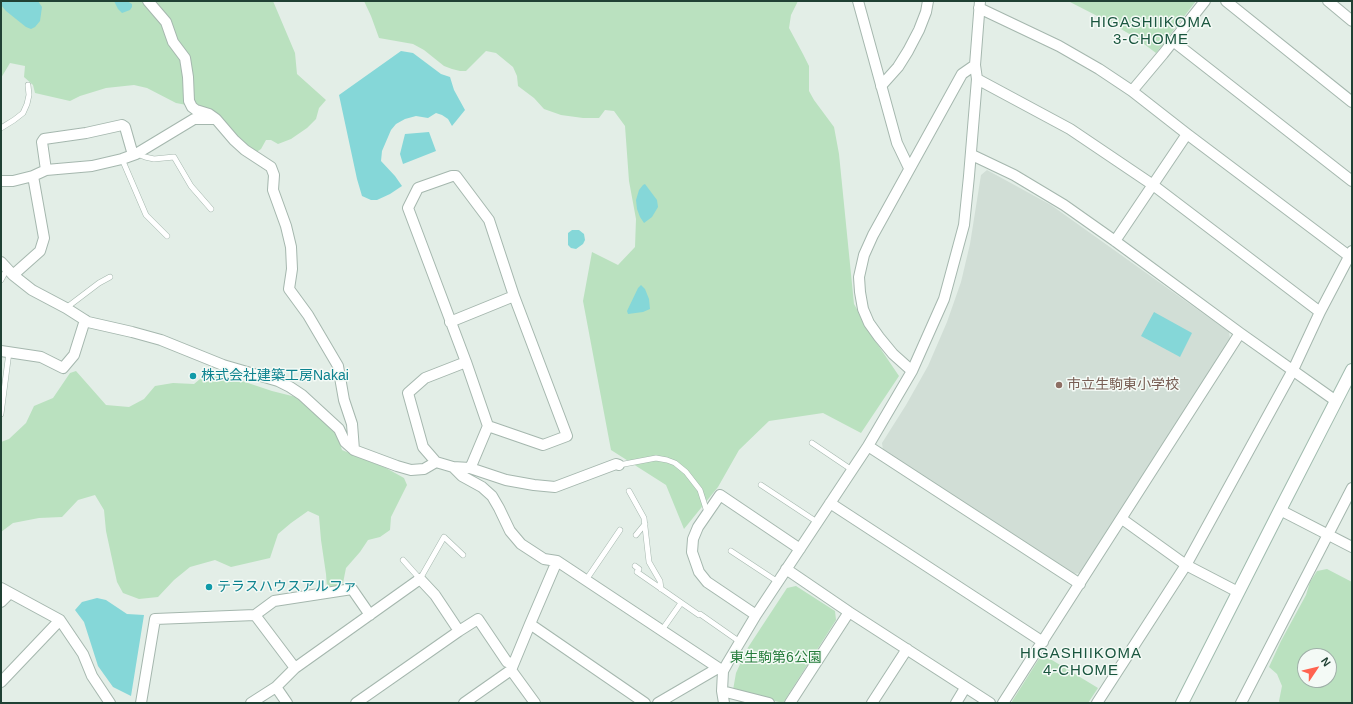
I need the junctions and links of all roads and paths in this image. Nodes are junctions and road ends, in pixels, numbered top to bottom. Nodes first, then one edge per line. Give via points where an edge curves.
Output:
1 (148, 1) edge
2 (858, 1) edge
3 (928, 1) edge
4 (1205, 1) edge
5 (1226, 1) edge
6 (1328, 1) edge
7 (980, 4) edge
8 (1352, 21) edge
9 (1173, 41) junction
10 (975, 65) junction
11 (977, 79) junction
12 (28, 85) dead end
13 (880, 86) junction
14 (1132, 91) junction
15 (1352, 102) edge
16 (216, 119) junction
17 (1, 128) edge
18 (1187, 134) junction
19 (134, 154) junction
20 (972, 156) junction
21 (122, 159) junction
22 (909, 168) junction
23 (46, 170) junction
24 (33, 176) junction
25 (1, 181) edge
26 (1352, 181) edge
27 (1153, 184) junction
28 (212, 209) dead end
29 (167, 236) dead end
30 (1115, 241) junction
31 (1350, 254) edge
32 (7, 269) edge
33 (110, 277) dead end
34 (1, 280) edge
35 (514, 296) junction
36 (66, 308) junction
37 (1320, 312) junction
38 (85, 320) junction
39 (450, 322) junction
40 (1240, 333) junction
41 (5, 352) edge
42 (466, 362) junction
43 (1293, 370) junction
44 (1352, 370) edge
45 (912, 371) junction
46 (1336, 401) junction
47 (1, 414) edge
48 (488, 426) junction
49 (812, 443) dead end
50 (868, 446) junction
51 (354, 450) junction
52 (436, 462) junction
53 (472, 464) dead end
54 (619, 465) joint
55 (453, 467) junction
56 (852, 470) junction
57 (761, 485) dead end
58 (1352, 488) edge
59 (629, 491) dead end
60 (830, 503) junction
61 (1280, 510) junction
62 (708, 514) junction
63 (1122, 519) junction
64 (817, 522) junction
65 (645, 524) junction
66 (620, 530) dead end
67 (636, 535) dead end
68 (1327, 535) junction
69 (1352, 547) edge
70 (800, 549) junction
71 (731, 551) dead end
72 (463, 555) dead end
73 (404, 560) dead end
74 (557, 561) junction
75 (1186, 565) junction
76 (635, 566) dead end
77 (786, 570) junction
78 (420, 579) junction
79 (586, 580) junction
80 (778, 582) junction
81 (1080, 584) junction
82 (661, 589) junction
83 (5, 590) edge
84 (1238, 592) junction
85 (1, 602) edge
86 (681, 603) junction
87 (849, 612) junction
88 (255, 615) junction
89 (370, 615) junction
90 (756, 615) junction
91 (60, 620) junction
92 (530, 624) junction
93 (662, 630) junction
94 (459, 631) junction
95 (740, 642) junction
96 (1043, 642) junction
97 (907, 650) junction
98 (512, 667) junction
99 (295, 668) junction
100 (721, 670) junction
101 (1, 682) edge
102 (276, 687) junction
103 (965, 688) junction
104 (722, 691) junction
105 (110, 703) edge
106 (141, 703) edge
107 (251, 703) edge
108 (287, 703) edge
109 (356, 703) edge
110 (464, 703) edge
111 (535, 703) edge
112 (645, 703) edge
113 (658, 703) edge
114 (724, 703) edge
115 (769, 703) edge
116 (790, 703) edge
117 (872, 703) edge
118 (956, 703) edge
119 (990, 703) edge
120 (1003, 703) edge
121 (1097, 703) edge
122 (1182, 703) edge
123 (1241, 703) edge

1 - 16 street via 166,22 173,42 185,58 189,101 192,107
2 - 13 street
3 - 13 street via 919,30 908,51 898,67
4 - 9 street
5 - 15 street
6 - 8 street
7 - 10 street
7 - 14 street via 1059,46
9 - 14 street
9 - 26 street
10 - 11 street
10 - 22 street via 962,74
11 - 20 street
11 - 27 street via 1070,129
12 - 17 lane via 29,95 23,113
13 - 22 street via 897,143
14 - 18 street
16 - 19 street via 194,119
16 - 51 street via 245,150 271,167 274,175 273,190 291,247 292,269 289,289 308,315 338,366 344,400 352,424
18 - 27 street
18 - 31 street
19 - 21 street
19 - 23 street via 125,127 122,125 44,139 42,142
19 - 28 lane via 154,159 174,157 191,186
20 - 30 street via 1014,175 1064,205
20 - 45 street via 964,225 944,299
21 - 23 street via 92,166
21 - 29 lane via 146,215
22 - 45 street via 873,235 864,255 859,277 863,309 869,323 893,354
23 - 24 street
24 - 25 street
24 - 32 street via 44,238 40,251
27 - 30 street
27 - 37 street
30 - 40 street
31 - 37 street
32 - 34 lane
32 - 36 street via 32,290
33 - 36 lane
35 - 39 street
35 - 39 street via 489,220 456,176 418,188 408,208
35 - 48 street via 567,436 542,445
36 - 38 street
37 - 43 street
38 - 41 street via 74,355 63,368 41,357
38 - 51 street via 161,340 223,365 278,381 312,403 339,429 345,442
39 - 42 street
40 - 43 street
40 - 63 street
41 - 47 lane
42 - 48 street
42 - 52 street via 425,378 408,392 423,447
43 - 46 street
43 - 75 street
44 - 46 street
45 - 50 street
46 - 61 street
48 - 53 street
49 - 56 lane
50 - 56 street
50 - 81 street
51 - 52 street via 411,470 424,469
52 - 55 street
54 - 55 street via 555,487 506,480 470,468
54 - 62 lane via 656,458 675,463 700,490
55 - 74 street via 492,496 510,531 520,544 544,559
56 - 60 street
57 - 64 lane
58 - 68 street
59 - 65 lane
60 - 64 street
60 - 96 street
61 - 68 street
61 - 84 street
62 - 70 street via 720,495
62 - 90 street via 693,538 692,552 699,572 707,582
63 - 75 street
63 - 81 street
64 - 70 street
65 - 67 lane
65 - 82 lane via 649,562
66 - 79 lane
68 - 69 street
68 - 123 street
70 - 77 street
71 - 80 lane
72 - 78 lane via 444,537
73 - 78 lane
74 - 79 street
74 - 92 street
75 - 84 street
75 - 121 street
76 - 82 lane via 639,569 637,572
77 - 80 street
77 - 87 street
78 - 89 street
78 - 94 street via 435,595
79 - 93 street
80 - 90 street
81 - 96 street
82 - 86 lane
83 - 85 street
83 - 91 street
84 - 122 street
86 - 93 lane
86 - 95 lane
87 - 97 street
87 - 116 street
88 - 89 street via 274,601 352,589
88 - 99 street
88 - 106 street via 155,619
89 - 99 street
90 - 95 street
91 - 101 street
91 - 105 street via 83,654 92,676
92 - 98 street
92 - 112 street
93 - 100 street
94 - 98 street via 478,619
94 - 109 street
95 - 100 street
96 - 120 street
97 - 103 street
97 - 117 street
98 - 110 street
98 - 111 street
99 - 102 street
100 - 104 street
100 - 113 street
102 - 107 street
102 - 108 street
103 - 118 street
103 - 119 street
104 - 114 street
104 - 115 street

